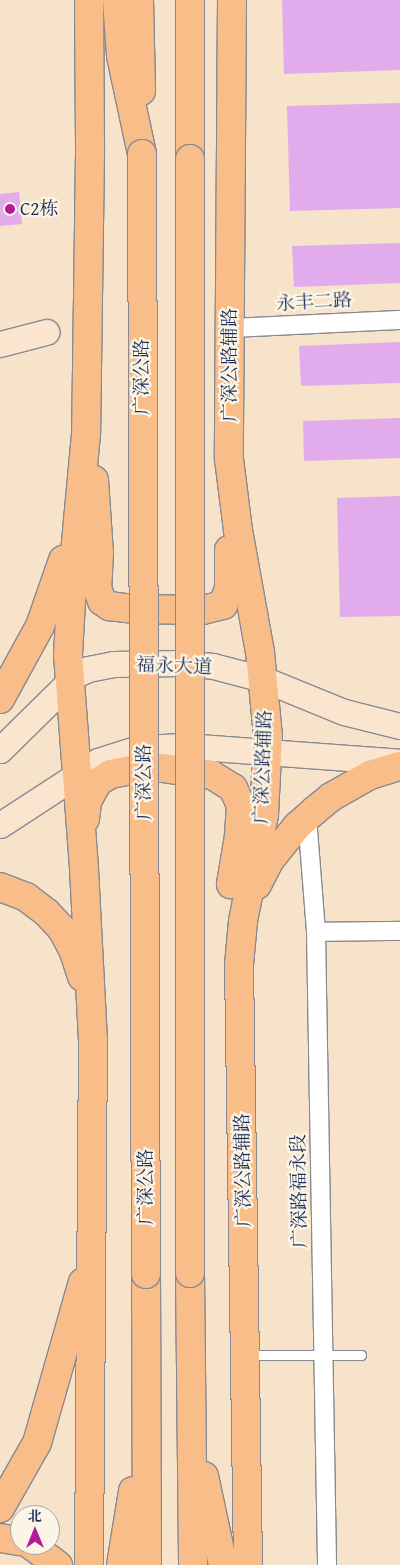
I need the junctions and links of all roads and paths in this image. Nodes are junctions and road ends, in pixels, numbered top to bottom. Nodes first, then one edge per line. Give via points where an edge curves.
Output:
1 (89, 0) edge
2 (117, 0) edge
3 (140, 0) edge
4 (190, 0) edge
5 (232, 0) edge
6 (142, 154) junction
7 (400, 320) edge
8 (230, 328) junction
9 (46, 332) dead end
10 (0, 344) edge
11 (86, 434) junction
12 (229, 459) junction
13 (80, 506) junction
14 (263, 679) junction
15 (69, 681) junction
16 (0, 699) edge
17 (400, 726) edge
18 (0, 750) edge
19 (268, 752) junction
20 (400, 764) edge
21 (76, 775) junction
22 (307, 817) junction
23 (0, 826) edge
24 (84, 870) junction
25 (0, 887) edge
26 (243, 921) junction
27 (400, 931) edge
28 (316, 932) junction
29 (239, 987) junction
30 (93, 1039) junction
31 (93, 1247) junction
32 (246, 1355) junction
33 (323, 1355) junction
34 (361, 1355) dead end
35 (147, 1410) junction
36 (192, 1421) junction
37 (0, 1508) edge
38 (44, 1555) edge
39 (58, 1565) edge
40 (89, 1565) edge
41 (121, 1565) edge
42 (147, 1565) edge
43 (193, 1565) edge
44 (223, 1565) edge
45 (248, 1565) edge
46 (327, 1565) edge

1 - 11 main road
2 - 6 main road via 121,56
3 - 6 main road, 广深公路
4 - 36 main road, bridge
5 - 8 main road, 广深公路辅路
6 - 35 main road, 广深公路, bridge
7 - 8 street, 永丰二路
8 - 12 main road, 广深公路辅路
9 - 10 main road
11 - 12 main road via 98,516 99,595 109,606 120,608 203,610 222,605 227,597 230,578 227,519
11 - 13 main road
12 - 14 main road, 广深公路辅路
13 - 15 main road via 69,625
13 - 16 main road via 40,626
14 - 15 main road, 福永大道 via 213,666 180,663 100,666 88,669
14 - 17 main road, 福永大道 via 344,712
14 - 19 main road, 广深公路辅路
15 - 18 main road, 福永大道
15 - 21 main road
19 - 20 main road
19 - 21 main road via 184,746 140,748 98,761
19 - 26 main road, 广深公路辅路 via 264,815
20 - 22 main road via 350,785
21 - 23 main road
21 - 24 main road
22 - 26 main road via 269,861
22 - 28 street, 广深路福永段
24 - 29 main road via 87,802 100,781 111,774 162,768 197,772 225,781 242,805 228,926
24 - 30 main road
25 - 30 main road via 26,897 62,929 82,978
26 - 29 main road, 广深公路辅路
27 - 28 street
28 - 33 street, 广深路福永段
29 - 32 main road, 广深公路辅路
30 - 31 main road
31 - 37 main road via 37,1443
31 - 40 main road
32 - 33 lane
32 - 45 main road, 广深公路辅路
33 - 34 lane
33 - 46 street, 广深路福永段
35 - 41 main road
35 - 42 main road, 广深公路
36 - 43 main road
36 - 44 main road
38 - 39 main road

